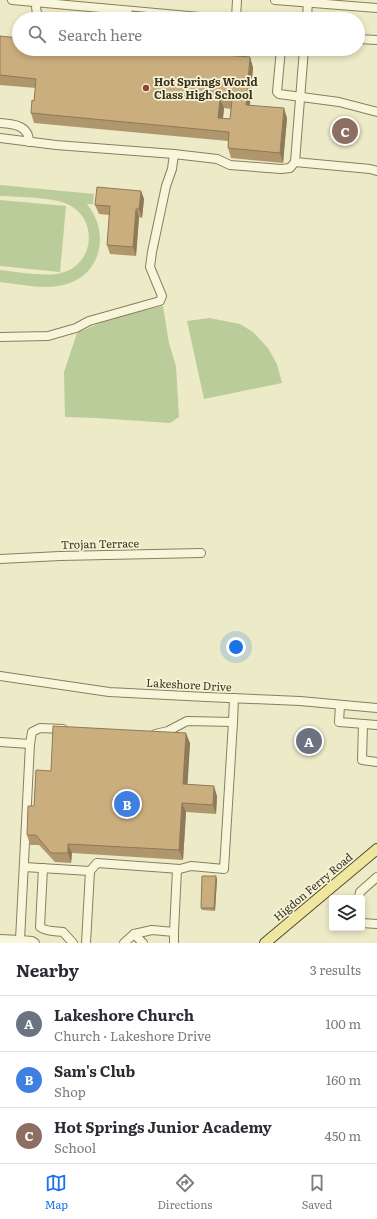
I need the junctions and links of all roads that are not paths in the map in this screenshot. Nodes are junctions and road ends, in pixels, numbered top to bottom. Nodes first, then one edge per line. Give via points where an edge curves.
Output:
1 (12, 0) edge
2 (237, 0) edge
3 (275, 0) edge
4 (308, 1) edge
5 (36, 3) junction
6 (377, 8) edge
7 (127, 11) joint
8 (37, 12) edge
9 (139, 12) edge
10 (236, 12) edge
11 (307, 12) edge
12 (365, 39) edge
13 (377, 40) edge
14 (281, 56) edge
15 (303, 56) edge
16 (300, 97) junction
17 (377, 112) edge
18 (0, 123) edge
19 (0, 138) edge
20 (29, 142) junction
21 (174, 154) junction
22 (296, 162) junction
23 (377, 171) edge
24 (0, 337) edge
25 (202, 553) dead end
26 (0, 559) edge
27 (0, 676) edge
28 (234, 698) junction
29 (340, 705) junction
30 (377, 708) edge
31 (233, 722) junction
32 (363, 724) junction
33 (377, 725) edge
34 (74, 730) edge
35 (143, 733) edge
36 (0, 742) edge
37 (30, 744) junction
38 (377, 762) edge
39 (377, 849) edge
40 (24, 867) junction
41 (43, 868) junction
42 (177, 869) junction
43 (90, 871) junction
44 (377, 877) edge
45 (360, 895) edge
46 (365, 923) edge
47 (377, 924) edge
48 (174, 932) junction
49 (134, 934) junction
50 (0, 939) edge
51 (20, 942) edge
52 (35, 943) edge
53 (73, 943) edge
54 (86, 943) edge
55 (124, 943) edge
56 (143, 943) edge
57 (174, 943) edge
58 (265, 943) edge

1 - 5 street
2 - 10 street
3 - 4 street
4 - 6 street
4 - 11 street
5 - 7 street
5 - 8 street
7 - 9 street
12 - 13 street
14 - 16 street via 278,92 282,96
15 - 16 street
16 - 17 street via 339,102
16 - 22 street
18 - 20 street via 23,128 28,133
19 - 20 street
20 - 21 street
21 - 22 street via 217,158 230,164 281,169 290,168
21 - 24 street via 150,267 162,296 160,301 89,321 76,328 48,336
22 - 23 street
25 - 26 street, Trojan Terrace
27 - 28 street, Lakeshore Drive via 109,692
28 - 29 street, Lakeshore Drive via 300,700
28 - 31 street
29 - 30 street, Lakeshore Drive
29 - 32 street via 339,722
31 - 35 street via 187,721 158,734
31 - 42 street via 224,869 191,866
32 - 33 street
32 - 38 street via 362,760
34 - 37 street via 40,728 32,732
36 - 37 street
37 - 40 street
39 - 58 main road, Higdon Ferry Road
40 - 41 street
40 - 51 street
41 - 43 street
41 - 53 street via 40,927 48,931 63,932
42 - 43 street via 97,863
42 - 48 street
43 - 54 street
44 - 45 street
46 - 47 street
48 - 49 street via 152,930
48 - 57 street
49 - 55 street
49 - 56 street
50 - 51 street
51 - 52 street

